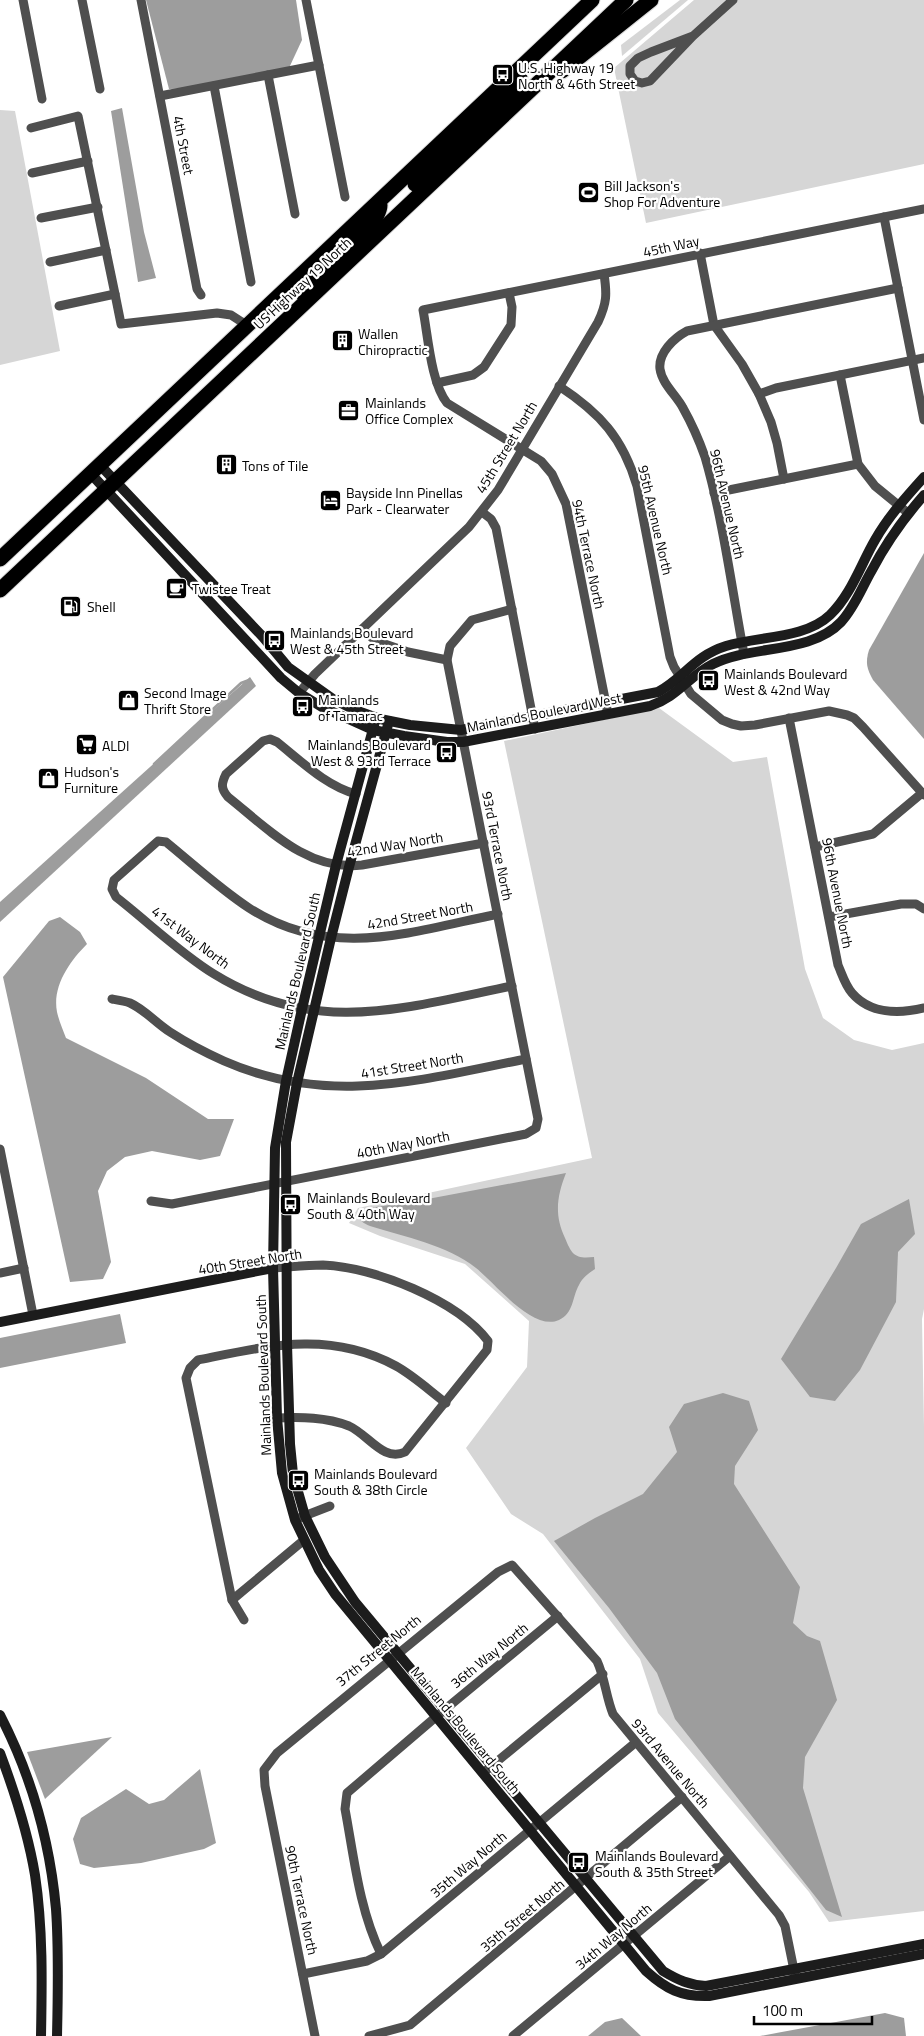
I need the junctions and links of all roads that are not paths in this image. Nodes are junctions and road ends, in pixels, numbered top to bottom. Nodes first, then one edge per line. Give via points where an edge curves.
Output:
1 (23, 0) edge
2 (82, 0) edge
3 (141, 0) edge
4 (306, 0) edge
5 (592, 0) edge
6 (626, 0) edge
7 (651, 0) edge
8 (733, 0) edge
9 (693, 36) junction
10 (543, 47) junction
11 (319, 65) junction
12 (268, 75) junction
13 (214, 86) junction
14 (100, 89) dead end
15 (160, 96) junction
16 (42, 98) dead end
17 (508, 110) junction
18 (32, 128) dead end
19 (88, 161) junction
20 (32, 173) dead end
21 (345, 197) dead end
22 (380, 202) junction
23 (98, 207) junction
24 (924, 209) edge
25 (295, 214) dead end
26 (884, 217) junction
27 (41, 218) dead end
28 (390, 221) junction
29 (106, 250) junction
30 (700, 254) junction
31 (50, 262) dead end
32 (604, 274) junction
33 (251, 282) dead end
34 (898, 288) junction
35 (510, 293) junction
36 (115, 294) junction
37 (201, 295) dead end
38 (59, 306) dead end
39 (423, 310) joint
40 (714, 326) junction
41 (278, 328) junction
42 (244, 329) junction
43 (924, 358) edge
44 (912, 360) junction
45 (230, 373) junction
46 (840, 376) junction
47 (437, 383) junction
48 (559, 386) junction
49 (759, 394) junction
50 (924, 420) edge
51 (521, 448) junction
52 (858, 464) junction
53 (95, 470) junction
54 (924, 477) edge
55 (784, 479) junction
56 (110, 486) junction
57 (714, 493) junction
58 (924, 495) edge
59 (899, 506) junction
60 (482, 512) junction
61 (908, 513) junction
62 (0, 559) edge
63 (0, 590) edge
64 (512, 610) junction
65 (362, 628) junction
66 (742, 642) junction
67 (744, 654) junction
68 (447, 660) junction
69 (682, 680) junction
70 (308, 682) junction
71 (299, 693) junction
72 (605, 702) junction
73 (608, 714) junction
74 (533, 717) junction
75 (376, 718) junction
76 (789, 718) junction
77 (389, 721) junction
78 (535, 729) junction
79 (373, 730) junction
80 (461, 730) junction
81 (386, 733) junction
82 (463, 742) junction
83 (356, 794) junction
84 (923, 794) edge
85 (166, 842) joint
86 (484, 843) junction
87 (815, 846) junction
88 (336, 865) junction
89 (349, 867) junction
90 (924, 909) edge
91 (498, 914) junction
92 (829, 917) junction
93 (320, 937) junction
94 (331, 938) junction
95 (512, 986) junction
96 (112, 999) dead end
97 (302, 1008) junction
98 (924, 1008) edge
99 (314, 1010) junction
100 (526, 1059) junction
101 (286, 1081) junction
102 (298, 1083) junction
103 (536, 1128) joint
104 (0, 1149) edge
105 (286, 1182) junction
106 (273, 1184) junction
107 (10, 1197) junction
108 (0, 1199) edge
109 (151, 1201) dead end
110 (286, 1267) junction
111 (24, 1268) junction
112 (273, 1268) junction
113 (0, 1272) edge
114 (33, 1315) junction
115 (0, 1322) edge
116 (287, 1344) junction
117 (275, 1345) junction
118 (446, 1403) junction
119 (277, 1418) junction
120 (289, 1418) junction
121 (330, 1506) dead end
122 (305, 1516) junction
123 (295, 1520) junction
124 (304, 1540) junction
125 (517, 1568) joint
126 (232, 1600) junction
127 (558, 1616) junction
128 (244, 1620) dead end
129 (393, 1656) junction
130 (603, 1674) junction
131 (441, 1712) junction
132 (0, 1715) edge
133 (635, 1742) junction
134 (0, 1753) edge
135 (488, 1769) junction
136 (264, 1770) joint
137 (682, 1797) junction
138 (534, 1826) junction
139 (730, 1856) junction
140 (586, 1879) junction
141 (578, 1886) junction
142 (633, 1936) junction
143 (624, 1944) junction
144 (924, 1944) edge
145 (381, 1954) junction
146 (924, 1954) edge
147 (303, 1974) junction
148 (794, 1974) junction
149 (41, 2036) edge
150 (57, 2036) edge
151 (315, 2036) edge
152 (369, 2036) edge
153 (513, 2036) edge

1 - 16 street
2 - 14 street
3 - 15 street, 4th Street
4 - 11 street
5 - 10 highway, US Highway 19 North
6 - 17 highway, US Highway 19 North
7 - 17 highway via 580,58
8 - 9 street
9 - 9 street via 650,81 635,81 630,74 630,66 638,58
10 - 22 highway, US Highway 19 North
10 - 28 highway via 506,98 399,200
11 - 12 street
11 - 21 street
12 - 13 street
12 - 25 street
13 - 15 street
13 - 33 street
15 - 37 street, 4th Street via 197,289
17 - 28 highway, US Highway 19 North
18 - 19 street via 78,116
19 - 20 street
19 - 23 street
22 - 41 highway via 380,211 373,222 321,270
22 - 42 highway, US Highway 19 North
23 - 27 street
23 - 29 street
24 - 26 street, 45th Way
26 - 30 street, 45th Way
26 - 34 street
28 - 41 highway, US Highway 19 North
29 - 31 street
29 - 36 street
30 - 32 street, 45th Way
30 - 40 street
32 - 35 street, 45th Way
32 - 48 street, 45th Street North via 607,293 604,309
34 - 40 street
34 - 44 street
35 - 39 street, 45th Way
35 - 47 street via 511,325 484,367 473,375
36 - 38 street
36 - 42 street via 120,324 217,314 231,315
39 - 47 street, 94th Terrace North
40 - 49 street
40 - 57 street, 96th Avenue North via 678,336 662,356 660,369 693,426
41 - 45 highway, US Highway 19 North
42 - 45 highway via 225,361
42 - 53 highway, US Highway 19 North
43 - 44 street
44 - 46 street
44 - 50 street
45 - 56 highway, US Highway 19 North
46 - 49 street
46 - 52 street
47 - 51 street, 94th Terrace North via 447,403
48 - 51 street, 45th Street North
48 - 69 street, 95th Avenue North via 604,422 632,469 670,658
49 - 55 street via 777,443
51 - 60 street, 45th Street North
51 - 72 street, 94th Terrace North via 546,467 566,504
52 - 55 street
52 - 59 street via 875,486
53 - 56 street, Mainlands Boulevard West
53 - 62 highway, US Highway 19 North
54 - 59 street, Mainlands Boulevard West
55 - 57 street
56 - 63 highway, US Highway 19 North
56 - 70 street, Mainlands Boulevard West via 264,637 288,667
56 - 71 street, Mainlands Boulevard West via 281,678
57 - 66 street, 96th Avenue North
58 - 61 street, Mainlands Boulevard West
59 - 61 street
59 - 66 street, Mainlands Boulevard West via 885,523 845,595 830,615 806,630
60 - 64 street via 496,528
60 - 65 street, 45th Street North
61 - 67 street, Mainlands Boulevard West via 850,610 834,629 807,641
64 - 68 street via 472,620 450,646
64 - 74 street
65 - 68 street via 376,641
65 - 70 street, 45th Street North
66 - 67 street, 96th Avenue North
66 - 69 street, Mainlands Boulevard West via 712,651 694,662
67 - 69 street, Mainlands Boulevard West via 713,663
68 - 80 street, 93rd Terrace North
69 - 72 street, Mainlands Boulevard West via 658,692
69 - 73 street, Mainlands Boulevard West via 673,695 662,702
69 - 76 street via 692,694 722,720 732,724 741,726
70 - 71 street, 45th Street North
70 - 75 street, Mainlands Boulevard West via 333,699
71 - 79 street, Mainlands Boulevard West
72 - 73 street, 94th Terrace North
72 - 74 street, Mainlands Boulevard West
73 - 78 street, Mainlands Boulevard West
74 - 78 street
74 - 80 street, Mainlands Boulevard West
75 - 77 street, Mainlands Boulevard West
75 - 79 street, Mainlands Boulevard South
76 - 84 street via 829,711 847,714 863,727
76 - 87 street, 96th Avenue North
77 - 80 street, Mainlands Boulevard West
77 - 81 street, Mainlands Boulevard South
78 - 82 street, Mainlands Boulevard West
79 - 81 street, Mainlands Boulevard West
79 - 83 street, Mainlands Boulevard South
80 - 82 street, 93rd Terrace North
81 - 82 street, Mainlands Boulevard West
81 - 89 street, Mainlands Boulevard South
82 - 86 street, 93rd Terrace North
83 - 88 street, Mainlands Boulevard South
83 - 88 street, 42nd Way North via 329,782 270,739 263,741 226,774 222,782 222,790 228,797 286,843 304,854
84 - 87 street via 873,834
85 - 93 street, 42nd Street North via 248,908 271,920
85 - 97 street, 41st Way North via 158,841 151,845 114,880 112,889 116,897 213,973 257,995
86 - 89 street, 42nd Way North
86 - 91 street, 93rd Terrace North
87 - 92 street, 96th Avenue North
88 - 89 street, 42nd Way North
88 - 93 street, Mainlands Boulevard South
89 - 94 street, Mainlands Boulevard South
90 - 92 street via 916,904 901,904
91 - 94 street, 42nd Street North via 367,939
91 - 95 street, 93rd Terrace North
92 - 98 street, 96th Avenue North via 838,965 852,993 879,1010 911,1012
93 - 94 street, 42nd Street North
93 - 97 street, Mainlands Boulevard South
94 - 99 street, Mainlands Boulevard South
95 - 99 street, 41st Way North via 379,1012
95 - 100 street, 93rd Terrace North
96 - 101 street, 41st Street North via 131,1004 203,1051 236,1066
97 - 99 street, 41st Way North
97 - 101 street, Mainlands Boulevard South
99 - 102 street, Mainlands Boulevard South
100 - 102 street, 41st Street North via 384,1086
100 - 103 street, 93rd Terrace North via 538,1119
101 - 102 street, 41st Street North
101 - 106 street, Mainlands Boulevard South via 275,1148
102 - 105 street, Mainlands Boulevard South via 286,1142
103 - 105 street, 40th Way North via 526,1134
104 - 107 street
105 - 106 street, 40th Way North
105 - 110 street, Mainlands Boulevard South
106 - 109 street, 40th Way North via 172,1204
106 - 112 street, Mainlands Boulevard South
107 - 108 street
107 - 111 street
110 - 112 street, 40th Street North
110 - 116 street, Mainlands Boulevard South
110 - 118 street, 40th Street North via 325,1265 377,1275 429,1296 482,1333 488,1341 487,1350
111 - 113 street
111 - 114 street
112 - 114 street, 40th Street North
112 - 117 street, Mainlands Boulevard South
114 - 115 street, 40th Street North
116 - 117 street
116 - 118 street via 339,1346 372,1354 398,1367
116 - 120 street, Mainlands Boulevard South
117 - 119 street, Mainlands Boulevard South
117 - 126 street via 198,1360 186,1378
118 - 120 street via 405,1452 398,1455 388,1455 350,1426 328,1420
119 - 120 street
119 - 123 street, Mainlands Boulevard South via 282,1473
120 - 122 street, Mainlands Boulevard South via 293,1474
121 - 122 street
122 - 123 street
122 - 129 street, Mainlands Boulevard South via 324,1558
123 - 124 street, Mainlands Boulevard South
124 - 126 street
124 - 129 street, Mainlands Boulevard South via 335,1594
125 - 127 street, 93rd Avenue North
125 - 129 street, 37th Street North via 512,1565 502,1568
126 - 128 street
127 - 130 street, 93rd Avenue North via 597,1661
127 - 131 street, 36th Way North
129 - 131 street, Mainlands Boulevard South
129 - 136 street, 37th Street North via 277,1752
130 - 133 street, 93rd Avenue North via 613,1714
130 - 135 street
131 - 135 street, Mainlands Boulevard South
131 - 145 street, 36th Way North via 346,1793 345,1809 364,1906
132 - 150 street via 32,1794 50,1869 58,1939
133 - 137 street, 93rd Avenue North
133 - 138 street, 35th Way North
134 - 149 street via 21,1812 35,1876 40,1924
135 - 138 street, Mainlands Boulevard South
136 - 147 street, 90th Terrace North
137 - 139 street, 93rd Avenue North
137 - 140 street, 35th Street North
138 - 140 street, Mainlands Boulevard South
138 - 141 street, Mainlands Boulevard South
138 - 145 street, 35th Way North
139 - 142 street, 34th Way North
139 - 148 street, 93rd Avenue North via 785,1926
140 - 141 street, 35th Street North
140 - 142 street, Mainlands Boulevard South
141 - 143 street, Mainlands Boulevard South
141 - 152 street, 35th Street North via 410,2025
142 - 143 street, 34th Way North
142 - 148 street, Mainlands Boulevard South via 663,1971 690,1985 706,1986
143 - 148 street, Mainlands Boulevard South via 660,1984 696,1997
143 - 153 street, 34th Way North
144 - 148 street
145 - 147 street, 35th Way North via 367,1961
146 - 148 street
147 - 151 street, 90th Terrace North

